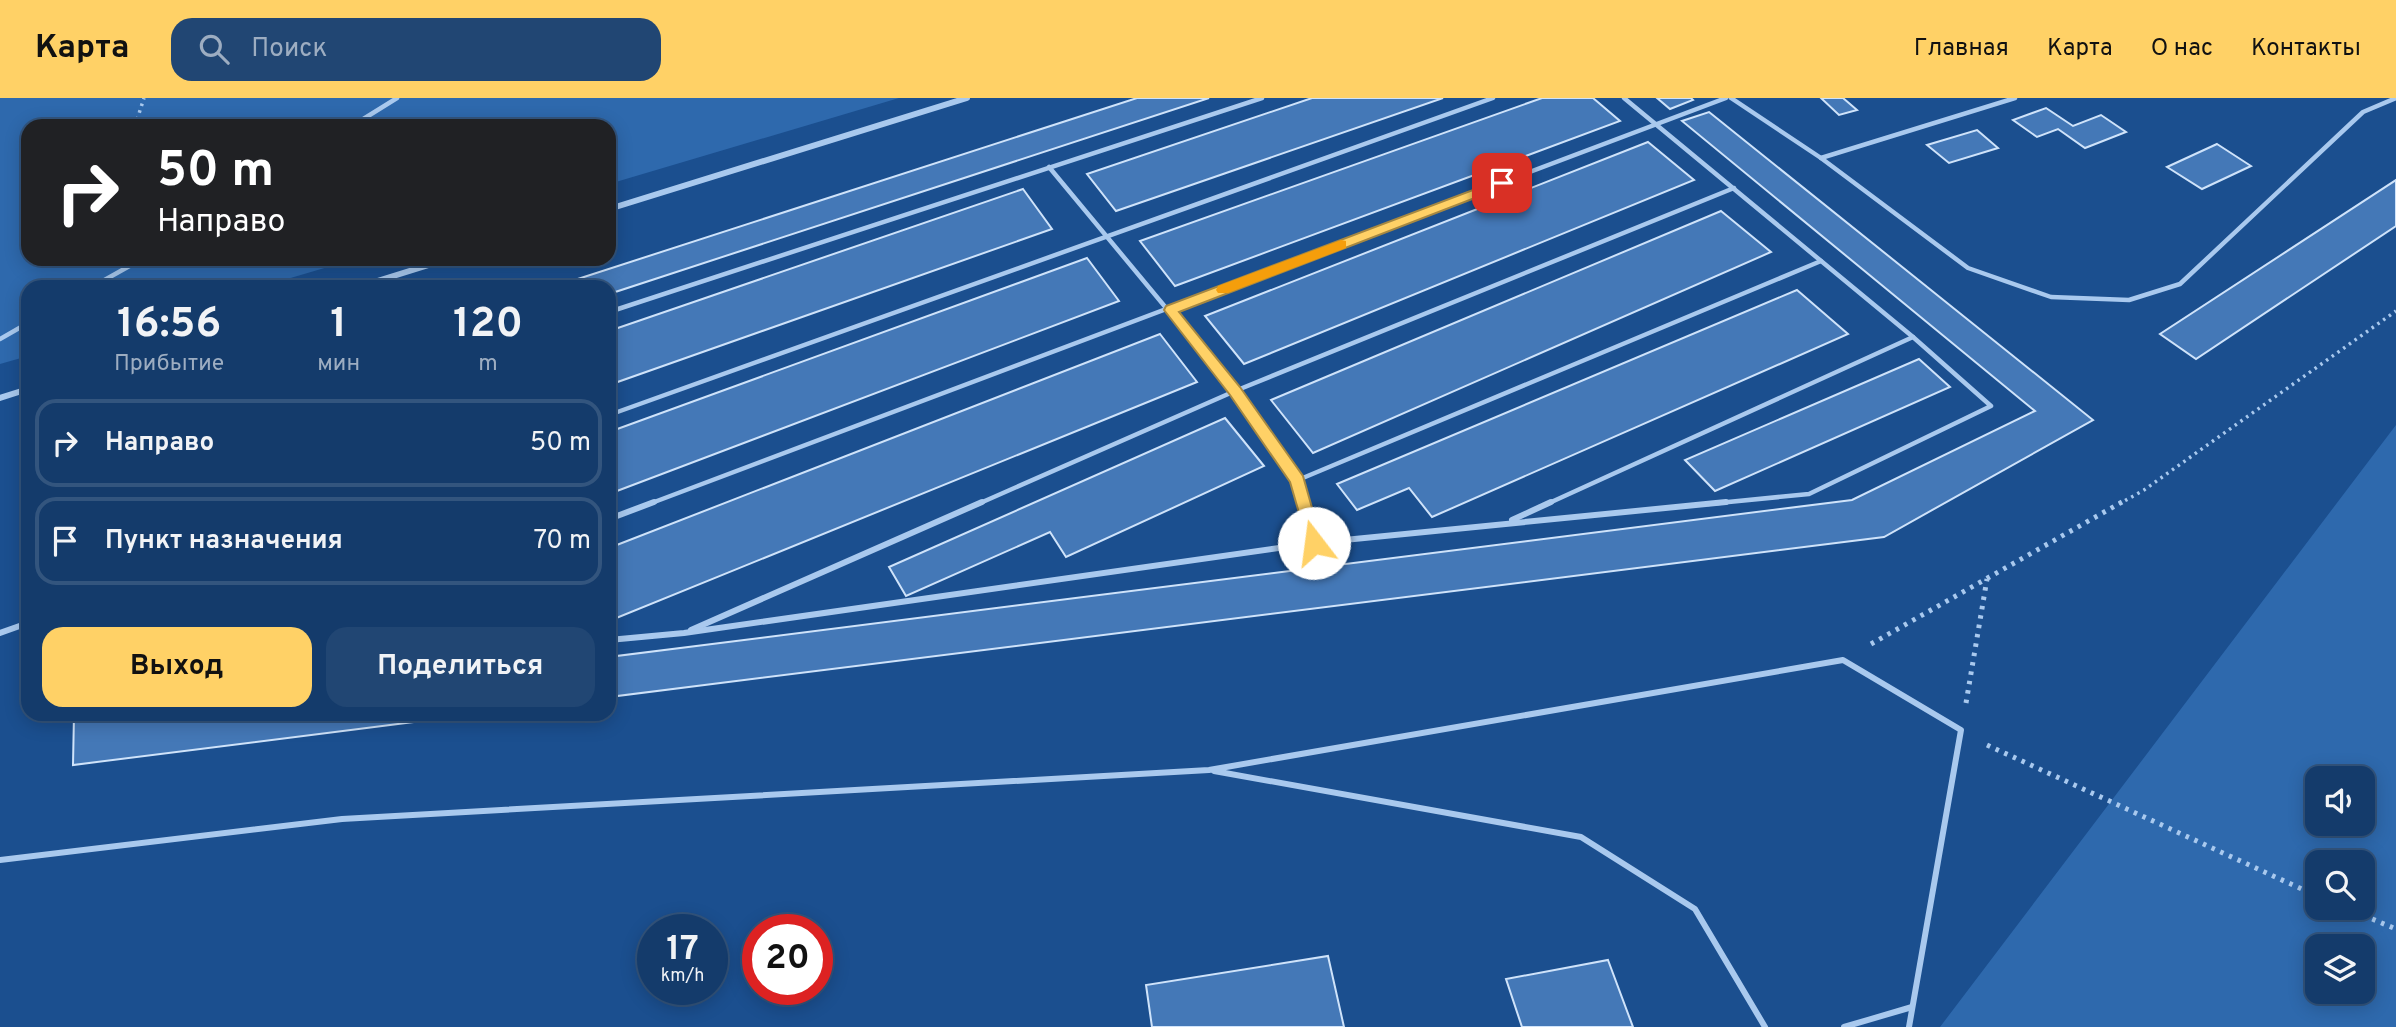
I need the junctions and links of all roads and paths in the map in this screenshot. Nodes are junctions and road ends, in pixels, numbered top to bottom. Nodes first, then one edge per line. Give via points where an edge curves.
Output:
1 (144, 98) edge
2 (397, 98) edge
3 (967, 98) edge
4 (1262, 98) edge
5 (1493, 98) edge
6 (1624, 98) edge
7 (1729, 98) edge
8 (2015, 98) edge
9 (2396, 98) edge
10 (137, 119) edge
11 (363, 119) edge
12 (1655, 124) junction
13 (1821, 158) junction
14 (1049, 167) junction
15 (1734, 188) junction
16 (616, 207) edge
17 (1106, 235) junction
18 (1821, 261) junction
19 (130, 266) edge
20 (426, 266) edge
21 (104, 280) edge
22 (381, 280) edge
23 (616, 310) edge
24 (1170, 310) junction
25 (2396, 311) edge
26 (21, 327) edge
27 (1913, 337) junction
28 (0, 339) edge
29 (21, 391) edge
30 (1235, 391) junction
31 (0, 398) edge
32 (616, 412) edge
33 (1298, 480) junction
34 (616, 516) edge
35 (1506, 523) junction
36 (1314, 543) junction
37 (1987, 579) junction
38 (21, 626) edge
39 (0, 633) edge
40 (684, 633) junction
41 (616, 639) edge
42 (1843, 660) junction
43 (1961, 730) junction
44 (1209, 770) junction
45 (0, 860) edge
46 (2305, 891) edge
47 (2375, 920) edge
48 (2396, 929) edge
49 (1912, 1007) junction
50 (1765, 1027) edge
51 (1844, 1027) edge
52 (1909, 1027) edge

1 - 10 path
2 - 11 lane
3 - 16 street
4 - 14 lane
5 - 17 lane
6 - 12 lane
7 - 12 lane
7 - 13 lane
8 - 13 lane
9 - 13 lane via 2363,112 2180,284 2129,300 2051,297 1968,268
12 - 15 lane
12 - 24 lane
14 - 17 lane
14 - 23 lane
15 - 18 lane
15 - 30 lane
17 - 24 lane
17 - 32 lane
18 - 27 lane
18 - 33 lane
19 - 21 lane
20 - 22 street
24 - 30 lane
24 - 34 lane
25 - 37 path via 2144,490
26 - 28 lane
27 - 35 lane
27 - 35 lane via 1991,406 1809,494
29 - 31 street
30 - 33 lane
30 - 40 lane
33 - 36 lane
35 - 36 lane
36 - 40 lane
37 - 42 path
37 - 43 path
38 - 39 lane
40 - 41 lane
42 - 43 lane
42 - 44 lane
43 - 46 path
43 - 49 lane
44 - 45 lane via 342,819
44 - 50 lane via 1581,837 1695,909
47 - 48 path
49 - 51 lane
49 - 52 lane

